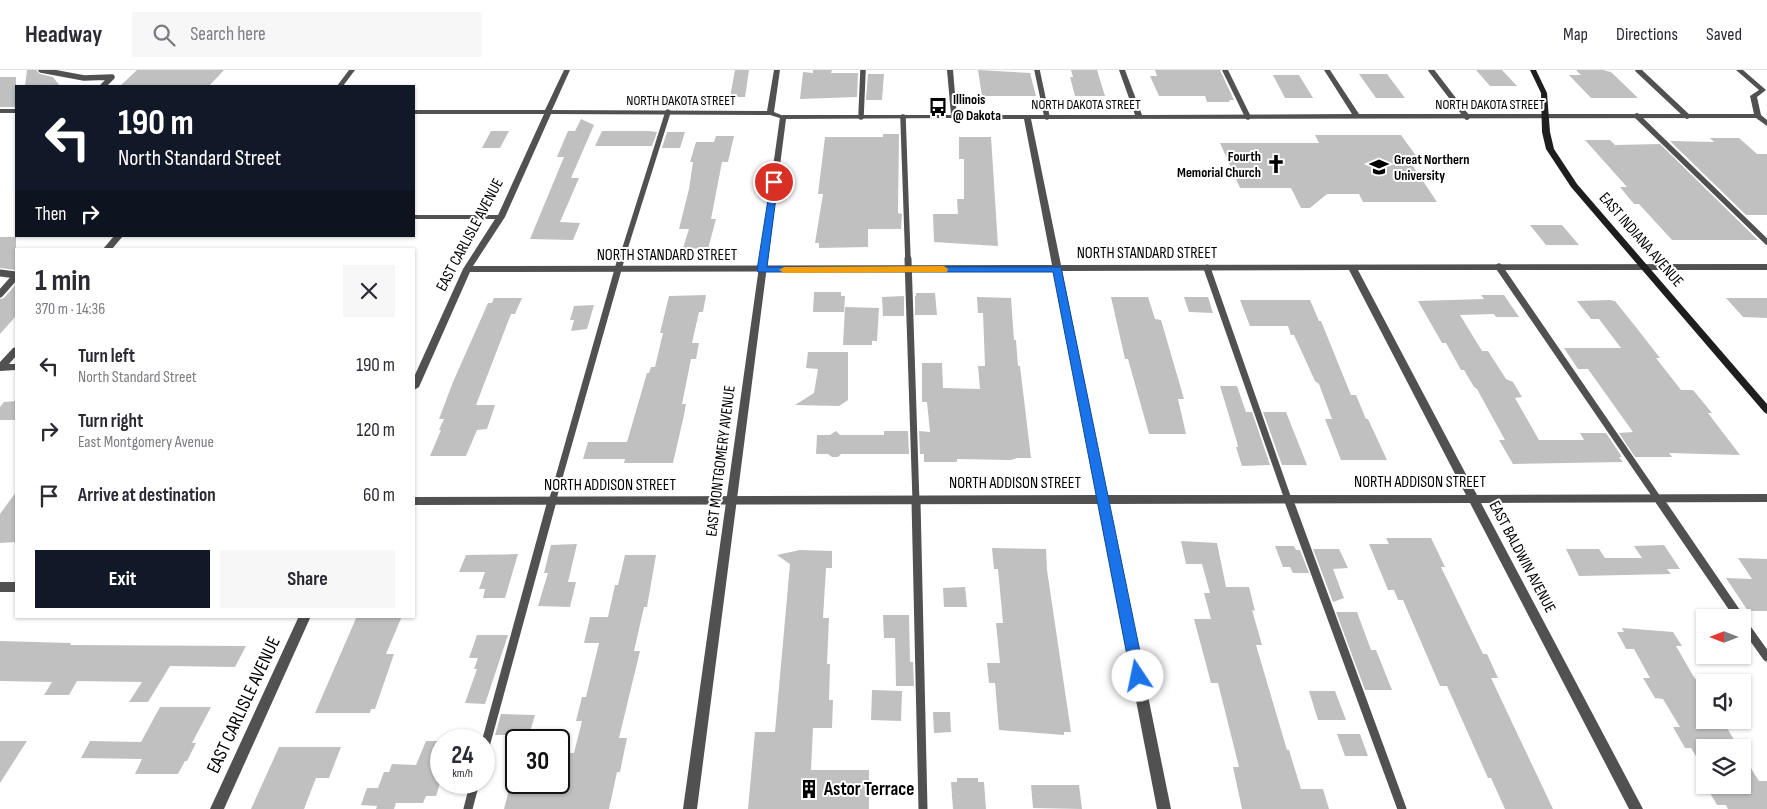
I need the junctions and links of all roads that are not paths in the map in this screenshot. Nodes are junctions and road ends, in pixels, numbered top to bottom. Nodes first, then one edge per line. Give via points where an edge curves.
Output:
1 (41, 70) edge
2 (117, 70) edge
3 (352, 70) edge
4 (567, 70) edge
5 (777, 70) edge
6 (863, 70) edge
7 (950, 70) edge
8 (1037, 70) edge
9 (1122, 70) edge
10 (1225, 70) edge
11 (1327, 70) edge
12 (1431, 70) edge
13 (1533, 70) edge
14 (1638, 70) edge
15 (1739, 70) edge
16 (112, 78) junction
17 (104, 85) edge
18 (341, 85) edge
19 (1765, 90) edge
20 (0, 111) edge
21 (15, 111) edge
22 (415, 112) edge
23 (548, 112) junction
24 (668, 112) junction
25 (770, 114) junction
26 (1638, 116) junction
27 (1687, 116) junction
28 (1758, 116) junction
29 (783, 117) junction
30 (861, 117) junction
31 (903, 117) junction
32 (955, 117) junction
33 (1027, 117) junction
34 (1047, 117) junction
35 (1139, 117) junction
36 (1248, 117) junction
37 (1357, 117) junction
38 (1467, 117) junction
39 (1546, 117) junction
40 (1767, 124) edge
41 (415, 217) edge
42 (501, 218) junction
43 (118, 237) edge
44 (1767, 242) edge
45 (108, 248) edge
46 (1352, 267) junction
47 (1499, 267) junction
48 (1644, 267) junction
49 (1767, 267) edge
50 (1207, 268) junction
51 (467, 269) junction
52 (1057, 269) junction
53 (618, 270) junction
54 (762, 270) junction
55 (908, 270) junction
56 (0, 273) edge
57 (15, 276) edge
58 (15, 277) edge
59 (0, 294) edge
60 (15, 351) edge
61 (1, 367) edge
62 (15, 367) edge
63 (418, 367) edge
64 (415, 382) edge
65 (1767, 410) edge
66 (1473, 498) junction
67 (1658, 498) junction
68 (1767, 498) edge
69 (1102, 499) junction
70 (1288, 499) junction
71 (916, 500) junction
72 (415, 501) edge
73 (552, 501) junction
74 (731, 501) junction
75 (0, 587) edge
76 (15, 587) edge
77 (1734, 609) edge
78 (305, 618) edge
79 (1751, 635) edge
80 (1767, 657) edge
81 (490, 729) edge
82 (472, 794) edge
83 (217, 809) edge
84 (468, 809) edge
85 (690, 809) edge
86 (923, 809) edge
87 (1164, 809) edge
88 (1402, 809) edge
89 (1636, 809) edge

1 - 16 lane via 84,78
2 - 16 lane
3 - 18 street
4 - 23 street, EAST CARLISLE AVENUE
5 - 25 street
6 - 30 lane
7 - 32 street
8 - 34 lane
9 - 35 street
10 - 36 lane
11 - 37 street
12 - 38 lane
13 - 39 main road, EAST INDIANA AVENUE via 1544,93
14 - 27 lane
15 - 19 street
16 - 17 lane
19 - 28 street via 1753,96
20 - 21 street
22 - 23 street, NORTH DAKOTA STREET
23 - 24 street, NORTH DAKOTA STREET
23 - 42 street, EAST CARLISLE AVENUE
24 - 25 street, NORTH DAKOTA STREET
24 - 53 lane
25 - 29 street, NORTH DAKOTA STREET
26 - 27 street, NORTH DAKOTA STREET
26 - 39 street, NORTH DAKOTA STREET
26 - 44 lane
27 - 28 street, NORTH DAKOTA STREET
28 - 40 street
29 - 30 street, NORTH DAKOTA STREET
29 - 54 street, EAST MONTGOMERY AVENUE
30 - 31 street, NORTH DAKOTA STREET
31 - 32 street, NORTH DAKOTA STREET
31 - 55 lane
32 - 33 street, NORTH DAKOTA STREET
33 - 34 street, NORTH DAKOTA STREET
33 - 52 street
34 - 35 street, NORTH DAKOTA STREET
35 - 36 street, NORTH DAKOTA STREET
36 - 37 street, NORTH DAKOTA STREET
37 - 38 street, NORTH DAKOTA STREET
38 - 39 street, NORTH DAKOTA STREET
39 - 48 main road, EAST INDIANA AVENUE via 1550,149 1574,185
41 - 42 street
42 - 51 street, EAST CARLISLE AVENUE
43 - 45 street
46 - 47 street, NORTH STANDARD STREET
46 - 50 street, NORTH STANDARD STREET
46 - 66 street, EAST BALDWIN AVENUE
47 - 48 street, NORTH STANDARD STREET
47 - 67 lane
48 - 49 street, NORTH STANDARD STREET
48 - 65 main road, EAST INDIANA AVENUE
50 - 52 street, NORTH STANDARD STREET
50 - 70 lane
51 - 53 street, NORTH STANDARD STREET
51 - 63 street, EAST CARLISLE AVENUE
52 - 55 street, NORTH STANDARD STREET
52 - 69 street
53 - 54 street, NORTH STANDARD STREET
53 - 73 lane
54 - 55 street, NORTH STANDARD STREET
54 - 74 street, EAST MONTGOMERY AVENUE
55 - 71 lane
56 - 57 lane
58 - 59 lane
60 - 61 street
61 - 62 street
63 - 64 street, EAST CARLISLE AVENUE
66 - 67 street, NORTH ADDISON STREET
66 - 70 street, NORTH ADDISON STREET
66 - 89 street, EAST BALDWIN AVENUE
67 - 68 street, NORTH ADDISON STREET
67 - 77 lane
69 - 70 street, NORTH ADDISON STREET
69 - 71 street, NORTH ADDISON STREET
69 - 87 street
70 - 88 lane
71 - 74 street, NORTH ADDISON STREET
71 - 86 lane
72 - 73 street, NORTH ADDISON STREET
73 - 74 street, NORTH ADDISON STREET
73 - 81 lane
74 - 85 street, EAST MONTGOMERY AVENUE
75 - 76 street
78 - 83 street, EAST CARLISLE AVENUE
79 - 80 lane
82 - 84 lane

